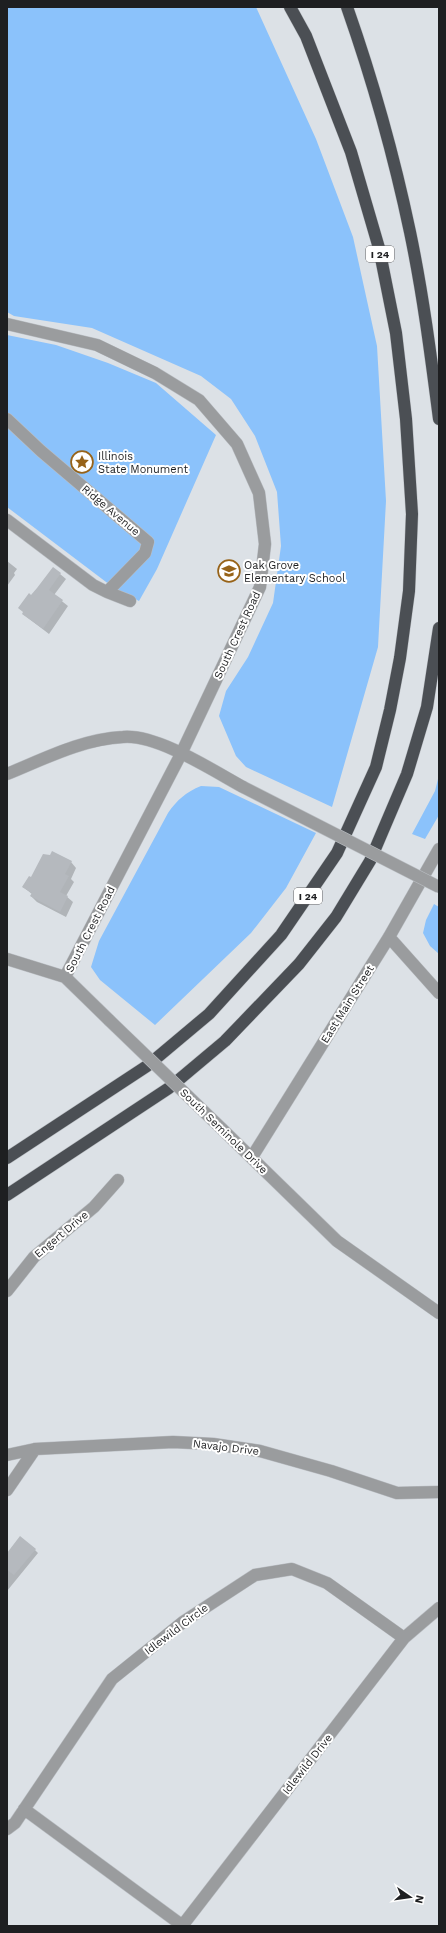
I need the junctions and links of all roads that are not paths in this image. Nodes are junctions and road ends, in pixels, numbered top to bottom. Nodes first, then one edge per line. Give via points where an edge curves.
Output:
1 (290, 7) edge
2 (348, 7) edge
3 (7, 324) edge
4 (7, 419) edge
5 (439, 419) edge
6 (7, 520) edge
7 (108, 592) junction
8 (130, 601) dead end
9 (439, 628) edge
10 (181, 754) junction
11 (7, 774) edge
12 (439, 849) edge
13 (439, 887) edge
14 (389, 937) junction
15 (7, 959) edge
16 (66, 977) junction
17 (439, 993) edge
18 (252, 1157) junction
19 (7, 1158) edge
20 (118, 1180) dead end
21 (7, 1195) edge
22 (7, 1291) edge
23 (439, 1313) edge
24 (35, 1449) junction
25 (7, 1455) edge
26 (7, 1490) edge
27 (439, 1492) edge
28 (439, 1608) edge
29 (404, 1638) junction
30 (24, 1809) junction
31 (7, 1829) edge
32 (182, 1926) edge

1 - 19 highway, I 24 via 306,36 350,152 379,248 397,341 406,419 412,514 409,591 400,658 376,767 337,853 281,935 210,1014 147,1066
2 - 5 highway via 387,132 410,233 428,333
3 - 10 street, South Crest Road via 97,345 155,373 199,400 237,444 259,493 265,544 260,588
4 - 7 street, Ridge Avenue via 148,542 145,553
6 - 7 street via 93,586
7 - 8 street
9 - 21 highway via 427,707 407,774 370,861 336,917 299,964 225,1041 169,1088
10 - 11 street via 154,742 124,736 82,743
10 - 13 street, bridge
10 - 16 street, South Crest Road
12 - 14 street, East Main Street
14 - 17 street
14 - 18 street, East Main Street
15 - 16 street, South Seminole Drive
16 - 18 street, South Seminole Drive, bridge
18 - 23 street, South Seminole Drive via 337,1241
20 - 22 street, Engert Drive via 94,1207 34,1257
24 - 25 street, Navajo Drive
24 - 26 street
24 - 27 street, Navajo Drive via 173,1442 213,1444 260,1451 397,1493
28 - 29 street, Idlewild Drive
29 - 30 street, Idlewild Circle via 327,1583 292,1569 255,1575 183,1622 112,1679
29 - 32 street, Idlewild Drive
30 - 31 street, Idlewild Circle via 15,1823
30 - 32 street

